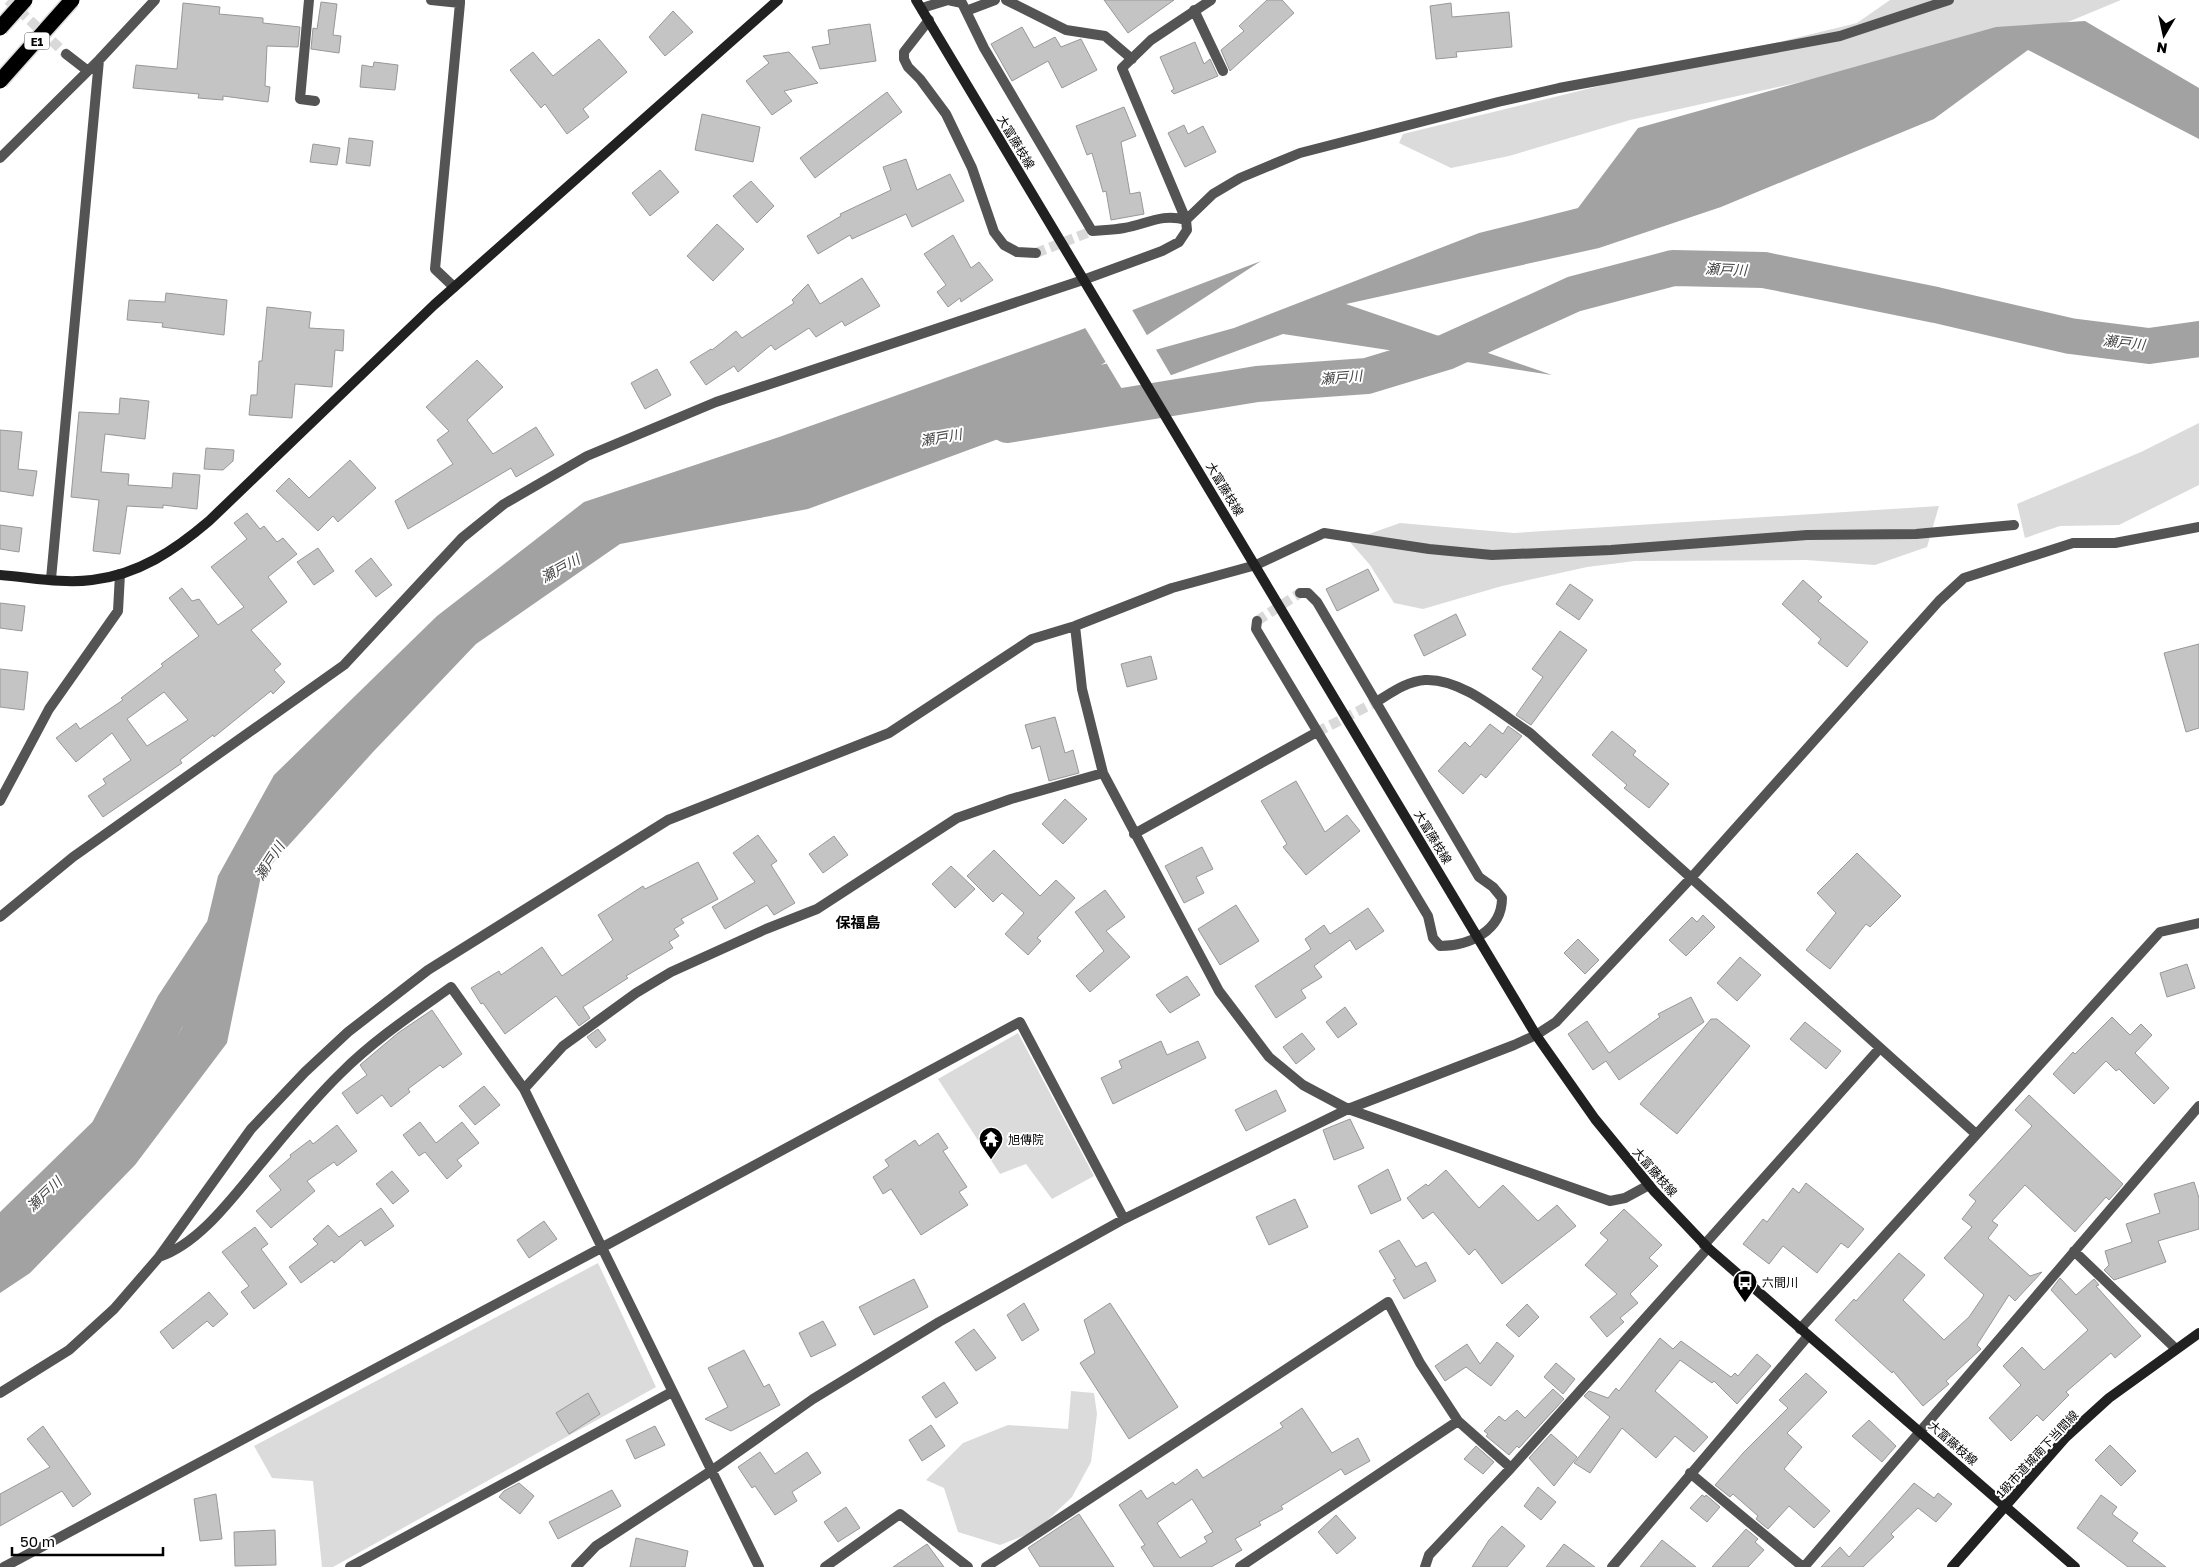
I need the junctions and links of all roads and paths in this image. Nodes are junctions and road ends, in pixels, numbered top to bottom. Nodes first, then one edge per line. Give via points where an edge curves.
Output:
1 (25, 0) edge
2 (72, 0) edge
3 (155, 0) edge
4 (309, 0) edge
5 (431, 0) edge
6 (778, 0) edge
7 (995, 0) edge
8 (1006, 0) edge
9 (1211, 0) edge
10 (1949, 0) edge
11 (460, 2) edge
12 (919, 4) edge
13 (1194, 10) junction
14 (966, 11) junction
15 (929, 20) junction
16 (0, 28) edge
17 (66, 54) tunnel mouth
18 (1132, 59) junction
19 (99, 60) junction
20 (88, 71) junction
21 (1223, 71) dead end
22 (0, 81) edge
23 (315, 101) dead end
24 (0, 158) edge
25 (1186, 220) junction
26 (1036, 253) tunnel mouth
27 (1084, 280) junction
28 (454, 287) junction
29 (2014, 525) dead end
30 (2199, 526) edge
31 (1256, 565) junction
32 (120, 574) junction
33 (0, 575) edge
34 (51, 579) junction
35 (1300, 593) dead end
36 (1257, 621) dead end
37 (1075, 626) junction
38 (1376, 702) junction
39 (1317, 732) junction
40 (1103, 773) junction
41 (0, 802) edge
42 (1134, 834) junction
43 (1691, 878) junction
44 (0, 916) edge
45 (2199, 923) edge
46 (1478, 938) junction
47 (1536, 1035) junction
48 (1880, 1048) junction
49 (524, 1089) junction
50 (2199, 1106) edge
51 (1348, 1109) junction
52 (1976, 1134) junction
53 (1649, 1185) junction
54 (1124, 1219) junction
55 (1706, 1246) junction
56 (601, 1248) junction
57 (2074, 1251) junction
58 (159, 1257) junction
59 (1800, 1328) junction
60 (2199, 1333) edge
61 (1808, 1336) junction
62 (2176, 1350) junction
63 (672, 1392) junction
64 (0, 1393) edge
65 (1458, 1421) junction
66 (1920, 1432) junction
67 (1511, 1468) junction
68 (711, 1471) junction
69 (1690, 1473) junction
70 (2006, 1505) junction
71 (4, 1567) edge
72 (350, 1567) edge
73 (576, 1567) edge
74 (759, 1567) edge
75 (824, 1567) edge
76 (968, 1567) edge
77 (986, 1567) edge
78 (1240, 1567) edge
79 (1425, 1567) edge
80 (1612, 1567) edge
81 (1804, 1567) edge
82 (1952, 1567) edge
83 (2075, 1567) edge

1 - 16 highway, bridge
2 - 22 highway, E1, bridge
3 - 19 street
4 - 23 street via 300,99
5 - 11 street
6 - 28 main road
7 - 14 street
8 - 18 street via 1066,30 1105,36
9 - 13 street
10 - 25 street via 1840,36 1559,88 1300,153 1240,178 1213,194
11 - 28 street via 435,269
12 - 14 street via 948,0 962,3
12 - 15 main road, 大富藤枝線
13 - 18 street via 1150,40
13 - 21 street
14 - 25 street via 984,48 1092,231 1122,229 1162,217
15 - 26 street via 904,52 904,59 946,114 972,168 994,232 1004,245 1017,252
15 - 27 main road, 大富藤枝線
17 - 20 street
18 - 25 street via 1122,68
19 - 20 street
19 - 34 street
20 - 24 street
25 - 27 street via 1187,230 1179,242
27 - 31 main road, 大富藤枝線
27 - 44 street via 716,402 587,456 504,504 462,538 344,665 81,851
28 - 32 main road via 209,521 182,544 156,560
29 - 31 street via 1916,534 1807,535 1611,550 1492,555 1324,533
30 - 43 street via 2115,543 2073,543 1964,578 1932,608
31 - 37 street via 1172,588
31 - 46 main road, 大富藤枝線
32 - 34 main road via 91,580
32 - 41 street via 118,611 50,709
33 - 34 main road
35 - 38 street via 1308,593 1317,602
36 - 39 street via 1256,629
37 - 40 street via 1082,689
37 - 58 street via 1032,639 889,733 668,820 428,970 348,1032 251,1129
38 - 43 street via 1404,685 1424,680 1442,681 1466,690 1530,733
38 - 46 street via 1479,877 1502,898 1497,921
39 - 42 street
39 - 46 street via 1428,916 1433,938 1440,946 1452,946
40 - 42 street
40 - 49 street via 958,818 817,909 671,972 563,1046
42 - 51 street via 1219,991 1269,1057 1303,1084
43 - 47 street via 1556,1022
43 - 48 street
45 - 52 street via 2160,932
46 - 47 main road, 大富藤枝線
47 - 51 street
47 - 53 main road, 大富藤枝線 via 1595,1119
48 - 52 street
48 - 55 street
49 - 56 street
49 - 58 street via 451,986 388,1032 341,1072 196,1236
50 - 57 street
51 - 53 street via 1610,1201 1625,1198
51 - 54 street
52 - 59 street
53 - 55 main road, 大富藤枝線
54 - 56 street via 1020,1022
54 - 68 street via 939,1322 813,1399
55 - 59 main road, 大富藤枝線
55 - 67 street
56 - 63 street
56 - 71 street
57 - 62 street
57 - 66 street
58 - 64 street via 114,1309 69,1350
59 - 61 main road, 大富藤枝線
60 - 62 main road, 1級市道城南下当間線
61 - 66 main road, 大富藤枝線
61 - 69 street
62 - 70 main road, 1級市道城南下当間線 via 2109,1398 2066,1438
63 - 68 street
63 - 72 street
65 - 67 street
65 - 77 street via 1420,1363 1388,1302
65 - 78 street
66 - 70 main road, 大富藤枝線
66 - 81 street
67 - 79 street via 1429,1555
68 - 73 street via 596,1546
68 - 74 street
69 - 80 street
69 - 81 street
70 - 82 main road, 1級市道城南下当間線
70 - 83 main road, 大富藤枝線
75 - 76 street via 900,1514

